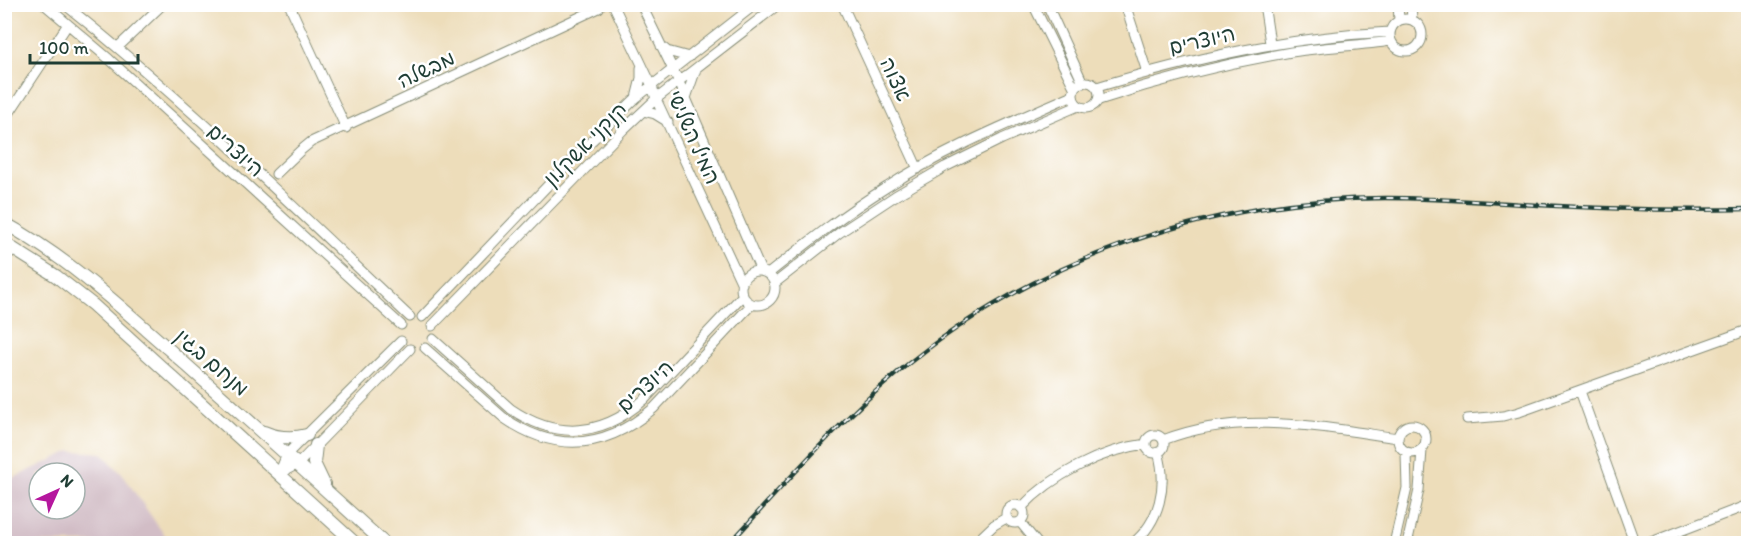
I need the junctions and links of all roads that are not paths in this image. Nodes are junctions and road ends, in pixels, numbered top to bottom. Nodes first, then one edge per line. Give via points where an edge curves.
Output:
1 (44, 4) edge
2 (64, 4) edge
3 (163, 4) edge
4 (289, 4) edge
5 (641, 4) edge
6 (756, 4) edge
7 (779, 4) edge
8 (842, 4) edge
9 (1033, 4) edge
10 (1047, 4) edge
11 (1125, 4) edge
12 (1264, 4) edge
13 (1398, 4) edge
14 (1412, 4) edge
15 (601, 6) edge
16 (615, 9) edge
17 (1412, 19) junction
18 (1399, 20) junction
19 (68, 24) junction
20 (1390, 36) junction
21 (1270, 43) junction
22 (660, 45) junction
23 (118, 47) junction
24 (689, 57) junction
25 (640, 63) junction
26 (697, 67) junction
27 (672, 70) junction
28 (1148, 72) junction
29 (679, 82) junction
30 (1083, 82) junction
31 (652, 86) junction
32 (1097, 87) junction
33 (1074, 92) junction
34 (636, 98) junction
35 (686, 98) junction
36 (656, 99) junction
37 (1099, 100) junction
38 (1078, 106) junction
39 (643, 111) junction
40 (4, 121) edge
41 (668, 123) junction
42 (346, 128) junction
43 (918, 169) junction
44 (276, 174) junction
45 (259, 175) junction
46 (277, 191) junction
47 (4, 223) edge
48 (4, 243) edge
49 (764, 272) junction
50 (742, 284) junction
51 (775, 284) junction
52 (743, 295) junction
53 (752, 304) junction
54 (410, 317) junction
55 (422, 317) junction
56 (401, 325) junction
57 (432, 326) junction
58 (1749, 330) edge
59 (433, 339) junction
60 (401, 341) junction
61 (425, 348) junction
62 (410, 350) junction
63 (1580, 391) junction
64 (1467, 419) dead end
65 (259, 429) junction
66 (307, 435) junction
67 (1398, 438) junction
68 (1163, 440) junction
69 (1146, 444) junction
70 (316, 445) junction
71 (1422, 450) junction
72 (1158, 452) junction
73 (1406, 453) junction
74 (287, 454) junction
75 (298, 464) junction
76 (279, 474) junction
77 (333, 496) junction
78 (1749, 505) edge
79 (1021, 508) junction
80 (1006, 518) junction
81 (1020, 522) junction
82 (356, 543) edge
83 (385, 543) edge
84 (974, 543) edge
85 (1038, 543) edge
86 (1132, 543) edge
87 (1394, 543) edge
88 (1407, 543) edge
89 (1635, 543) edge
90 (1646, 543) edge

1 - 19 street, היוצרים
2 - 23 street, היוצרים
3 - 23 street
4 - 42 street
5 - 22 street, המיל השלישי
6 - 24 street, קנקני אשקלון
7 - 26 street, קנקני אשקלון
8 - 43 street, אצוה
9 - 33 street
10 - 30 street
11 - 28 street
12 - 21 street
13 - 18 street
14 - 17 street
15 - 16 street, מבשלה
15 - 42 street, מבשלה
16 - 25 street, המיל השלישי
17 - 18 street
17 - 20 street via 1423,32 1420,44 1411,51 1394,46
18 - 20 street
19 - 40 street
19 - 56 street, היוצרים
20 - 21 street, היוצרים
20 - 37 street, היוצרים via 1257,58
21 - 28 street, היוצרים
22 - 24 street
22 - 27 street, המיל השלישי
23 - 45 street, היוצרים
24 - 27 street, קנקני אשקלון
25 - 31 street, המיל השלישי
25 - 34 street
26 - 29 street, קנקני אשקלון
26 - 35 street
27 - 29 street, המיל השלישי
27 - 31 street, קנקני אשקלון
28 - 32 street, היוצרים
29 - 35 street, המיל השלישי
29 - 36 street, קנקני אשקלון
30 - 32 street
30 - 33 street
31 - 34 street, קנקני אשקלון
31 - 36 street, המיל השלישי
32 - 37 street
33 - 38 street
33 - 43 street
34 - 55 street, קנקני אשקלון
35 - 49 street, המיל השלישי
36 - 39 street, קנקני אשקלון
36 - 41 street, המיל השלישי
37 - 38 street via 1091,108
38 - 51 street via 993,144 895,196 839,233
39 - 41 street
39 - 57 street, קנקני אשקלון
41 - 50 street, המיל השלישי
42 - 44 street, מבשלה via 305,146
43 - 49 street
44 - 45 street
44 - 46 street
45 - 46 street, היוצרים
46 - 54 street, היוצרים
47 - 65 main road, מנחם בגין via 101,291
48 - 76 main road, מנחם בגין via 93,304
49 - 50 street via 747,275
49 - 51 street
50 - 52 street
51 - 53 street via 772,299 762,305
52 - 53 street
52 - 59 street, היוצרים via 645,399 614,422 596,428 556,429 523,417
53 - 61 street, היוצרים via 654,408 619,433 598,440 554,441 517,428
54 - 55 street
54 - 56 street
55 - 57 street
56 - 60 street
57 - 59 street
58 - 63 street
59 - 61 street
60 - 62 street
60 - 66 street
61 - 62 street
62 - 70 street
63 - 64 street via 1503,416
63 - 89 street
65 - 66 main road via 285,437
65 - 74 main road, מנחם בגין
66 - 74 street
67 - 68 street via 1303,425 1244,423 1188,430
67 - 71 street via 1401,429 1417,426 1425,434
67 - 73 street via 1398,445
68 - 69 street via 1155,435 1148,437
68 - 72 street
69 - 72 street via 1148,450
69 - 79 street via 1119,449 1077,468 1040,490
70 - 75 street
70 - 77 main road via 314,463
71 - 73 street
71 - 88 street via 1419,490
72 - 86 street via 1163,472 1159,506 1146,529
73 - 87 street via 1407,488
74 - 75 main road, מנחם בגין
74 - 76 street
75 - 76 street
75 - 77 main road, מנחם בגין
76 - 82 main road, מנחם בגין
77 - 83 main road, מנחם בגין
78 - 90 street
79 - 80 street via 1008,508
79 - 81 street via 1024,514
80 - 81 street via 1011,523
80 - 84 street
81 - 85 street

